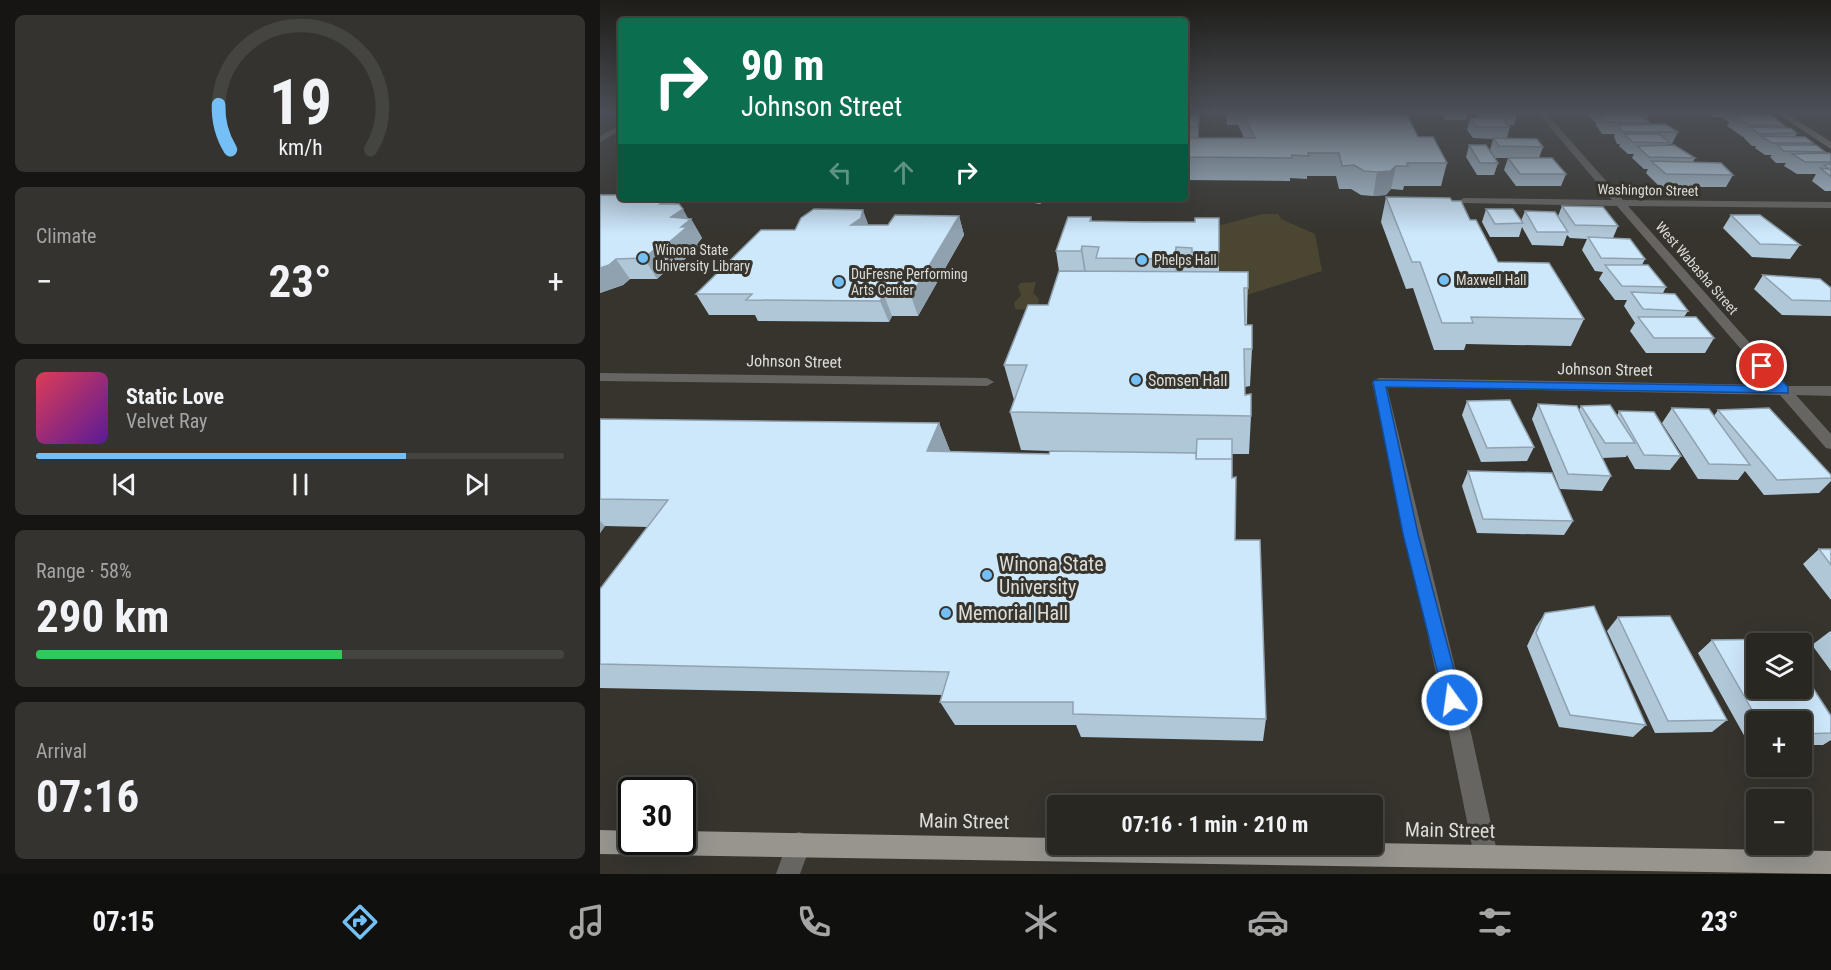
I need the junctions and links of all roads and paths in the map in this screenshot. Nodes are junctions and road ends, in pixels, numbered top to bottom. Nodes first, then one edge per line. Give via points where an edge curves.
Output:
1 (1576, 153) edge
2 (1464, 201) edge
3 (1620, 203) junction
4 (1831, 205) edge
5 (600, 376) edge
6 (987, 382) dead end
7 (1784, 390) junction
8 (1831, 391) edge
9 (1831, 444) edge
10 (600, 842) edge
11 (799, 844) junction
12 (1486, 856) junction
13 (1831, 862) edge
14 (788, 874) edge

1 - 3 street, West Wabasha Street
2 - 3 street, Washington Street
3 - 4 street, Washington Street
3 - 7 street, West Wabasha Street
5 - 6 street, Johnson Street
7 - 8 street, Johnson Street
7 - 9 street, West Wabasha Street
7 - 12 street, Johnson Street via 1379,382 1411,534 1469,765
10 - 11 main road, Main Street
11 - 12 main road, Main Street
11 - 14 street
12 - 13 main road, Main Street

